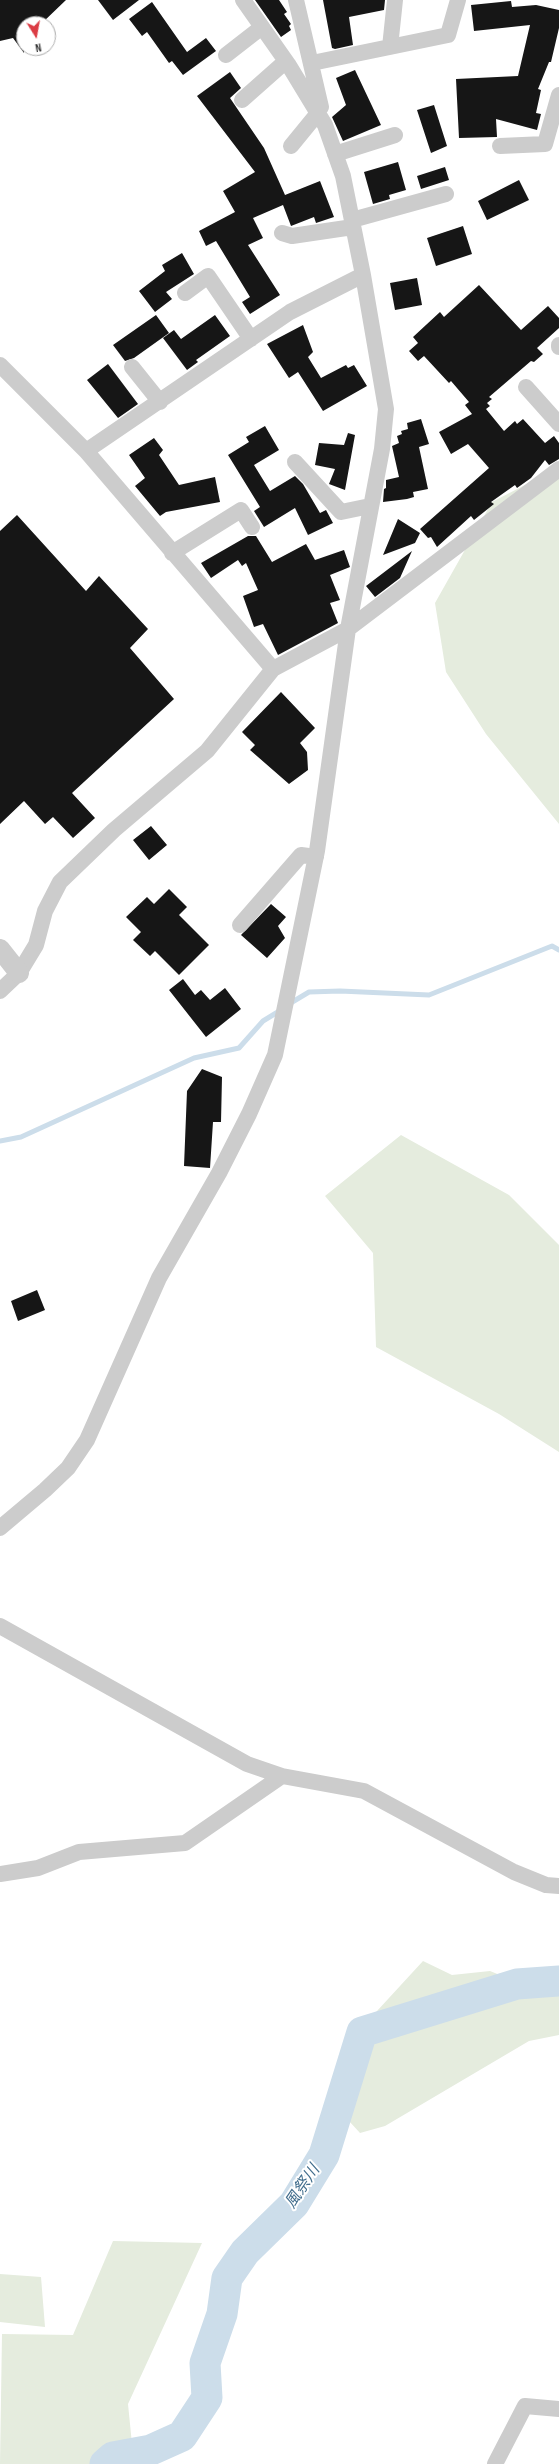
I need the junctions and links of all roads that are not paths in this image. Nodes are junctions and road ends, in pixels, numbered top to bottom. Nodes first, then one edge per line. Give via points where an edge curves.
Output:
1 (243, 0) edge
2 (296, 0) edge
3 (395, 0) edge
4 (458, 0) edge
5 (262, 27) junction
6 (390, 47) junction
7 (226, 55) dead end
8 (286, 61) junction
9 (312, 63) junction
10 (559, 96) edge
11 (242, 100) dead end
12 (322, 119) junction
13 (395, 135) dead end
14 (291, 146) dead end
15 (500, 146) dead end
16 (335, 154) junction
17 (446, 194) dead end
18 (353, 224) junction
19 (282, 233) dead end
20 (363, 275) junction
21 (184, 293) dead end
22 (251, 339) junction
23 (0, 365) edge
24 (132, 367) dead end
25 (526, 387) dead end
26 (160, 402) junction
27 (559, 424) edge
28 (86, 451) junction
29 (295, 462) dead end
30 (559, 469) edge
31 (370, 506) junction
32 (252, 527) dead end
33 (172, 553) junction
34 (348, 629) junction
35 (273, 669) junction
36 (316, 857) junction
37 (240, 925) dead end
38 (0, 949) edge
39 (19, 973) junction
40 (0, 991) edge
41 (0, 1528) edge
42 (0, 1626) edge
43 (282, 1776) junction
44 (0, 1874) edge
45 (559, 1886) edge
46 (559, 2409) edge
47 (485, 2464) edge
48 (494, 2464) edge

1 - 5 street
2 - 9 street
3 - 6 street
4 - 6 street via 448,35
5 - 7 street
5 - 8 street
6 - 9 street
8 - 11 street
8 - 12 street
9 - 12 street via 312,76
10 - 15 street via 545,144
12 - 14 street
12 - 16 street
13 - 16 street
16 - 18 street via 343,176
17 - 18 street
18 - 19 street via 292,236
18 - 20 street
20 - 22 street via 290,312
20 - 31 street via 386,408 382,449
21 - 22 street via 208,276
22 - 26 street
23 - 28 street
24 - 26 street
25 - 27 street
26 - 28 street
28 - 33 street
29 - 31 street via 341,512
30 - 34 street
31 - 34 street
32 - 33 street via 241,510
33 - 35 street
34 - 35 street
34 - 36 street
35 - 39 street via 207,751 114,830 60,882 45,911 36,945
36 - 37 street via 301,855
36 - 41 street via 275,1055 249,1114 159,1278 87,1440 68,1468
38 - 39 street
39 - 40 street
42 - 43 street via 247,1764
43 - 44 street via 185,1843 79,1852 38,1868
43 - 45 street via 364,1791 514,1872 546,1885
46 - 48 street via 525,2406
47 - 48 street

